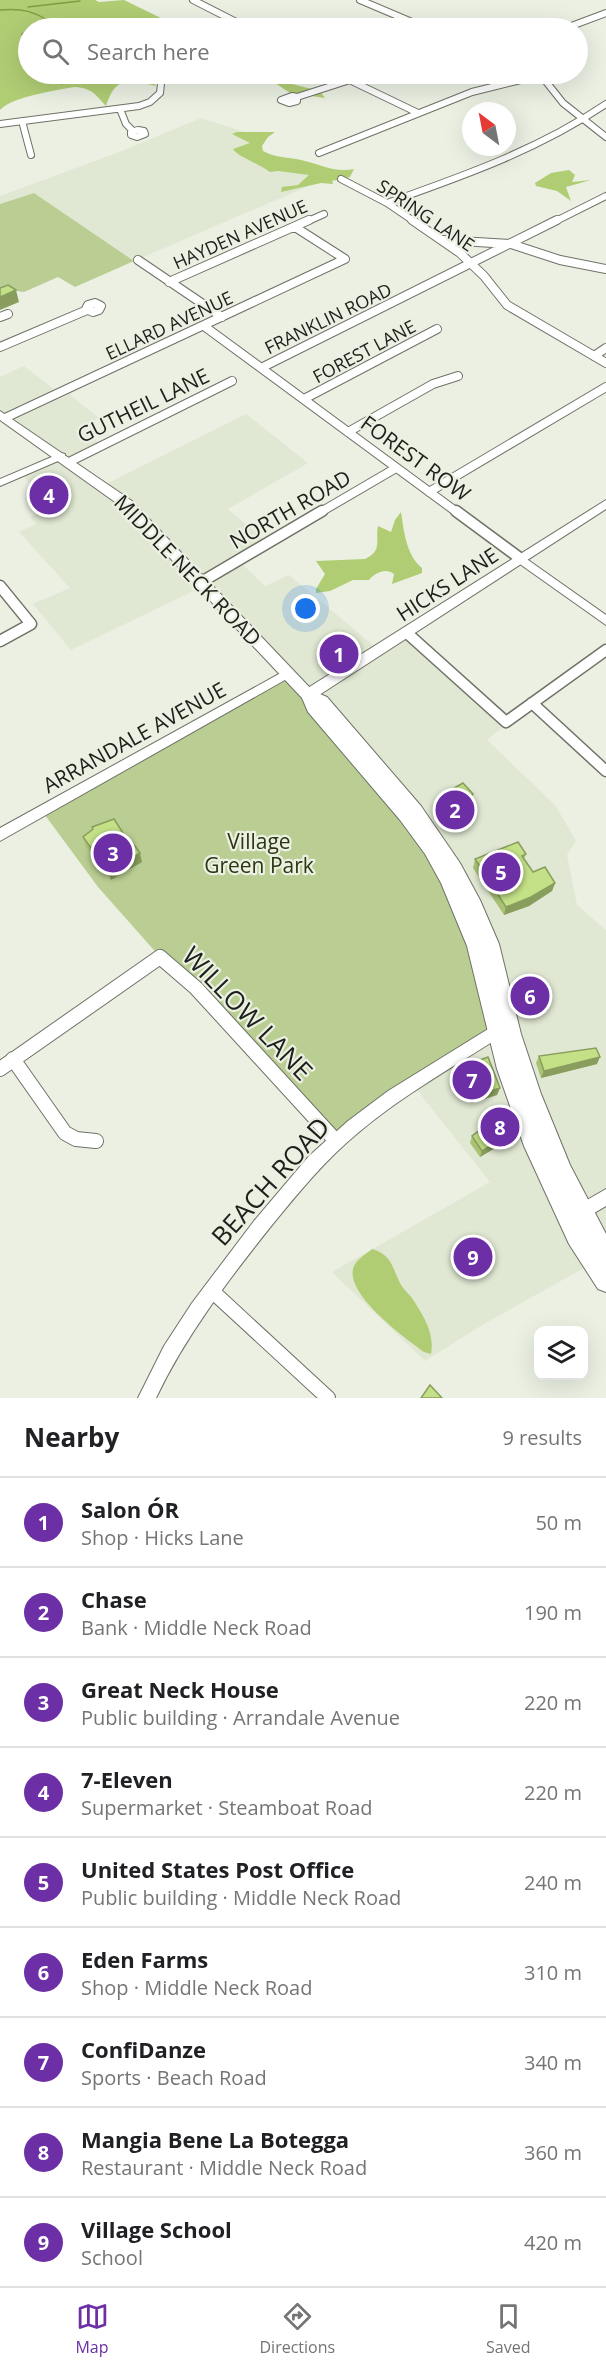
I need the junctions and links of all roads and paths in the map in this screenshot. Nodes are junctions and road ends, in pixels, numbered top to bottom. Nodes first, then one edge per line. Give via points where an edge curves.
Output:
1 (193, 0) edge
2 (365, 1) edge
3 (606, 13) edge
4 (228, 18) edge
5 (403, 18) edge
6 (588, 20) edge
7 (162, 84) edge
8 (338, 84) edge
9 (358, 84) edge
10 (499, 84) edge
11 (547, 84) edge
12 (297, 97) dead end
13 (606, 104) edge
14 (120, 109) junction
15 (418, 113) junction
16 (22, 121) junction
17 (583, 121) junction
18 (0, 124) edge
19 (133, 131) dead end
20 (606, 137) edge
21 (319, 153) dead end
22 (31, 155) dead end
23 (341, 179) dead end
24 (606, 196) edge
25 (387, 203) junction
26 (324, 214) dead end
27 (295, 227) junction
28 (443, 240) junction
29 (511, 244) junction
30 (138, 260) dead end
31 (471, 263) junction
32 (606, 269) edge
33 (169, 282) junction
34 (87, 310) dead end
35 (222, 317) junction
36 (204, 326) junction
37 (437, 329) dead end
38 (0, 347) edge
39 (606, 348) edge
40 (594, 356) junction
41 (606, 363) edge
42 (261, 368) junction
43 (458, 376) dead end
44 (232, 381) dead end
45 (606, 387) edge
46 (304, 399) junction
47 (2, 416) edge
48 (348, 432) junction
49 (65, 459) junction
50 (396, 468) junction
51 (0, 483) edge
52 (429, 492) junction
53 (606, 504) edge
54 (521, 559) junction
55 (203, 581) junction
56 (0, 586) edge
57 (606, 621) edge
58 (407, 633) junction
59 (0, 641) edge
60 (606, 650) edge
61 (288, 673) junction
62 (308, 694) junction
63 (532, 703) junction
64 (606, 771) edge
65 (0, 835) edge
66 (502, 1027) junction
67 (13, 1059) junction
68 (0, 1069) edge
69 (96, 1141) dead end
70 (336, 1141) junction
71 (606, 1197) edge
72 (574, 1215) junction
73 (606, 1252) edge
74 (606, 1281) edge
75 (211, 1290) junction
76 (147, 1398) edge
77 (328, 1398) edge

1 - 4 street
2 - 5 street
3 - 6 street
7 - 14 street via 158,96 145,104
8 - 12 street
9 - 15 street
10 - 15 street
11 - 17 street via 562,104
13 - 17 street
14 - 16 street
14 - 19 street
15 - 21 street
16 - 18 street
16 - 22 street
17 - 20 street
17 - 25 street via 523,153
23 - 25 street, SPRING LANE
24 - 29 street, FRANKLIN ROAD
25 - 28 street, SPRING LANE
26 - 27 street, HAYDEN AVENUE
27 - 33 street, HAYDEN AVENUE
27 - 35 street, ELLARD AVENUE via 345,259
28 - 29 street
28 - 31 street, SPRING LANE
29 - 31 street, FRANKLIN ROAD
29 - 32 street via 560,260
30 - 33 street
31 - 40 street, SPRING LANE via 507,305
31 - 42 street, FRANKLIN ROAD
33 - 35 street
34 - 38 street
35 - 36 street, ELLARD AVENUE
36 - 42 street, FOREST ROW
36 - 47 street, ELLARD AVENUE
37 - 46 street, FOREST LANE
39 - 40 street
40 - 41 street, SPRING LANE
42 - 46 street, FOREST ROW
43 - 48 street via 432,384
44 - 49 street, GUTHEIL LANE
45 - 52 street
46 - 48 street, FOREST ROW
47 - 49 main road, MIDDLE NECK ROAD
48 - 50 street, FOREST ROW
49 - 51 street
49 - 55 main road, MIDDLE NECK ROAD via 127,504
50 - 52 street, FOREST ROW
50 - 55 street, NORTH ROAD
52 - 54 street, FOREST ROW
53 - 54 main road, HICKS LANE
54 - 57 street, FOREST ROW
54 - 58 main road, HICKS LANE
55 - 61 main road, MIDDLE NECK ROAD
56 - 59 street via 32,624
58 - 62 main road, HICKS LANE
58 - 63 street via 506,722
60 - 63 street
61 - 62 main road, MIDDLE NECK ROAD
61 - 65 street, ARRANDALE AVENUE
62 - 66 main road, MIDDLE NECK ROAD via 313,708 386,790 431,849 474,939
63 - 64 street
66 - 70 street, BEACH ROAD
66 - 72 main road, MIDDLE NECK ROAD via 506,1069 534,1146
67 - 68 street, WILLOW LANE
67 - 69 street via 65,1133 76,1139
67 - 70 street, WILLOW LANE via 160,957 196,987
70 - 75 street, BEACH ROAD via 294,1185
71 - 72 street
72 - 73 main road, MIDDLE NECK ROAD
72 - 74 main road, MIDDLE NECK ROAD via 576,1237
75 - 76 street, BEACH ROAD via 164,1363
75 - 77 street

